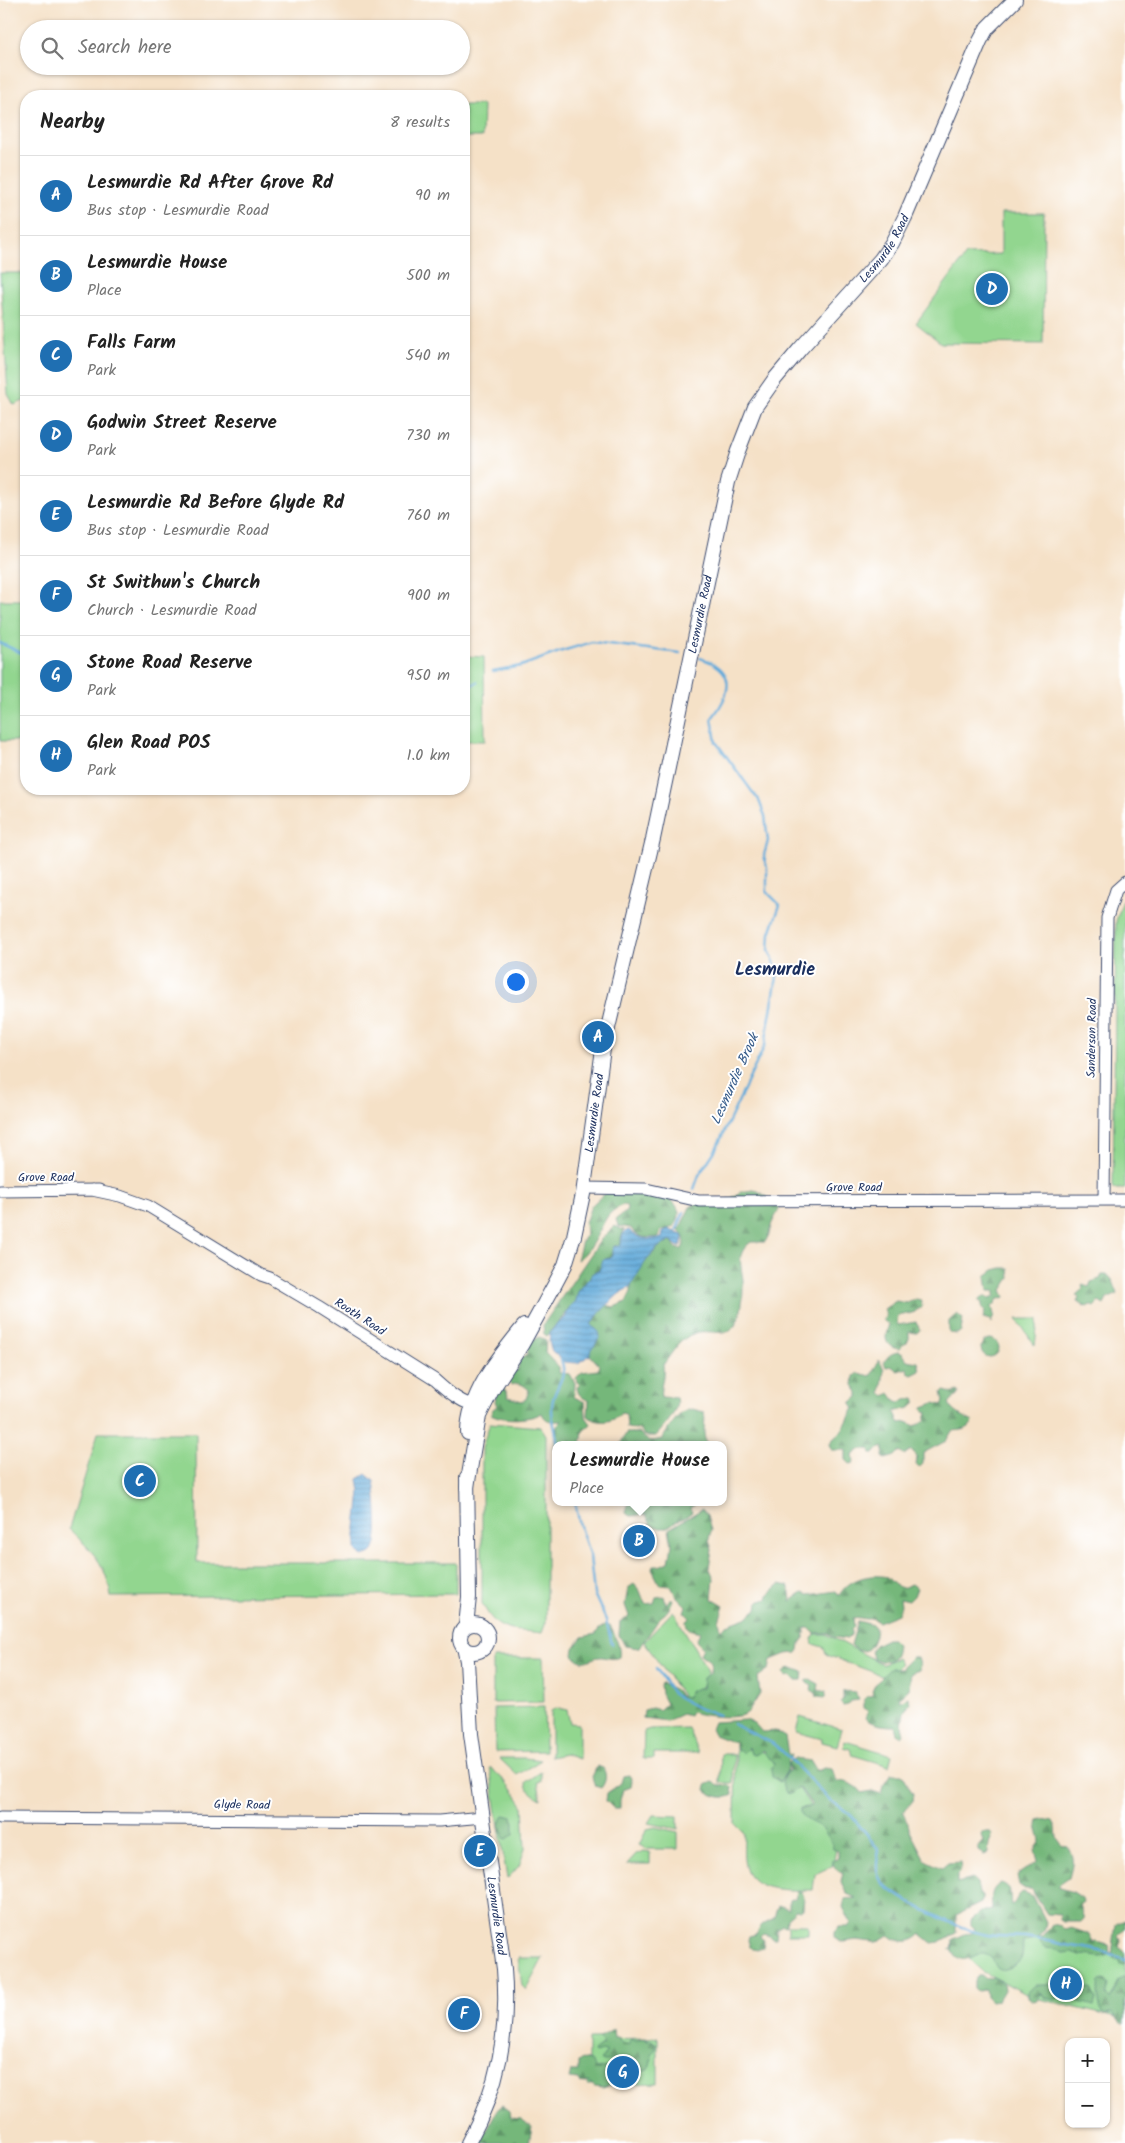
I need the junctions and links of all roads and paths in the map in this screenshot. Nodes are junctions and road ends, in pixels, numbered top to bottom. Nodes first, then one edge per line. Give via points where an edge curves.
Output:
1 (1015, 0) edge
2 (1125, 882) edge
3 (584, 1188) junction
4 (0, 1191) edge
5 (1104, 1200) junction
6 (1125, 1200) edge
7 (168, 1213) joint
8 (476, 1404) junction
9 (472, 1626) junction
10 (464, 1648) junction
11 (479, 1651) junction
12 (468, 1683) junction
13 (483, 1817) junction
14 (0, 1818) edge
15 (468, 2143) edge

1 - 3 main road, Lesmurdie Road via 987,28 980,41 892,243 774,380 755,408 738,451 728,482 653,839 608,1022
2 - 5 street, Sanderson Road via 1116,890 1107,918
3 - 5 street, Grove Road via 646,1189 699,1201
3 - 8 main road, Lesmurdie Road via 565,1264 547,1298 497,1363
4 - 7 street, Grove Road via 109,1189 132,1192
5 - 6 street, Grove Road
7 - 8 street, Rooth Road
8 - 9 main road, Lesmurdie Road via 467,1487
9 - 10 main road, Lesmurdie Road via 460,1636
9 - 11 main road, Lesmurdie Road via 485,1629 488,1640
10 - 11 main road
10 - 12 main road, Lesmurdie Road
11 - 12 main road, Lesmurdie Road
12 - 13 main road, Lesmurdie Road via 471,1734
13 - 14 street, Glyde Road via 440,1821
13 - 15 main road, Lesmurdie Road via 507,2013 497,2074

